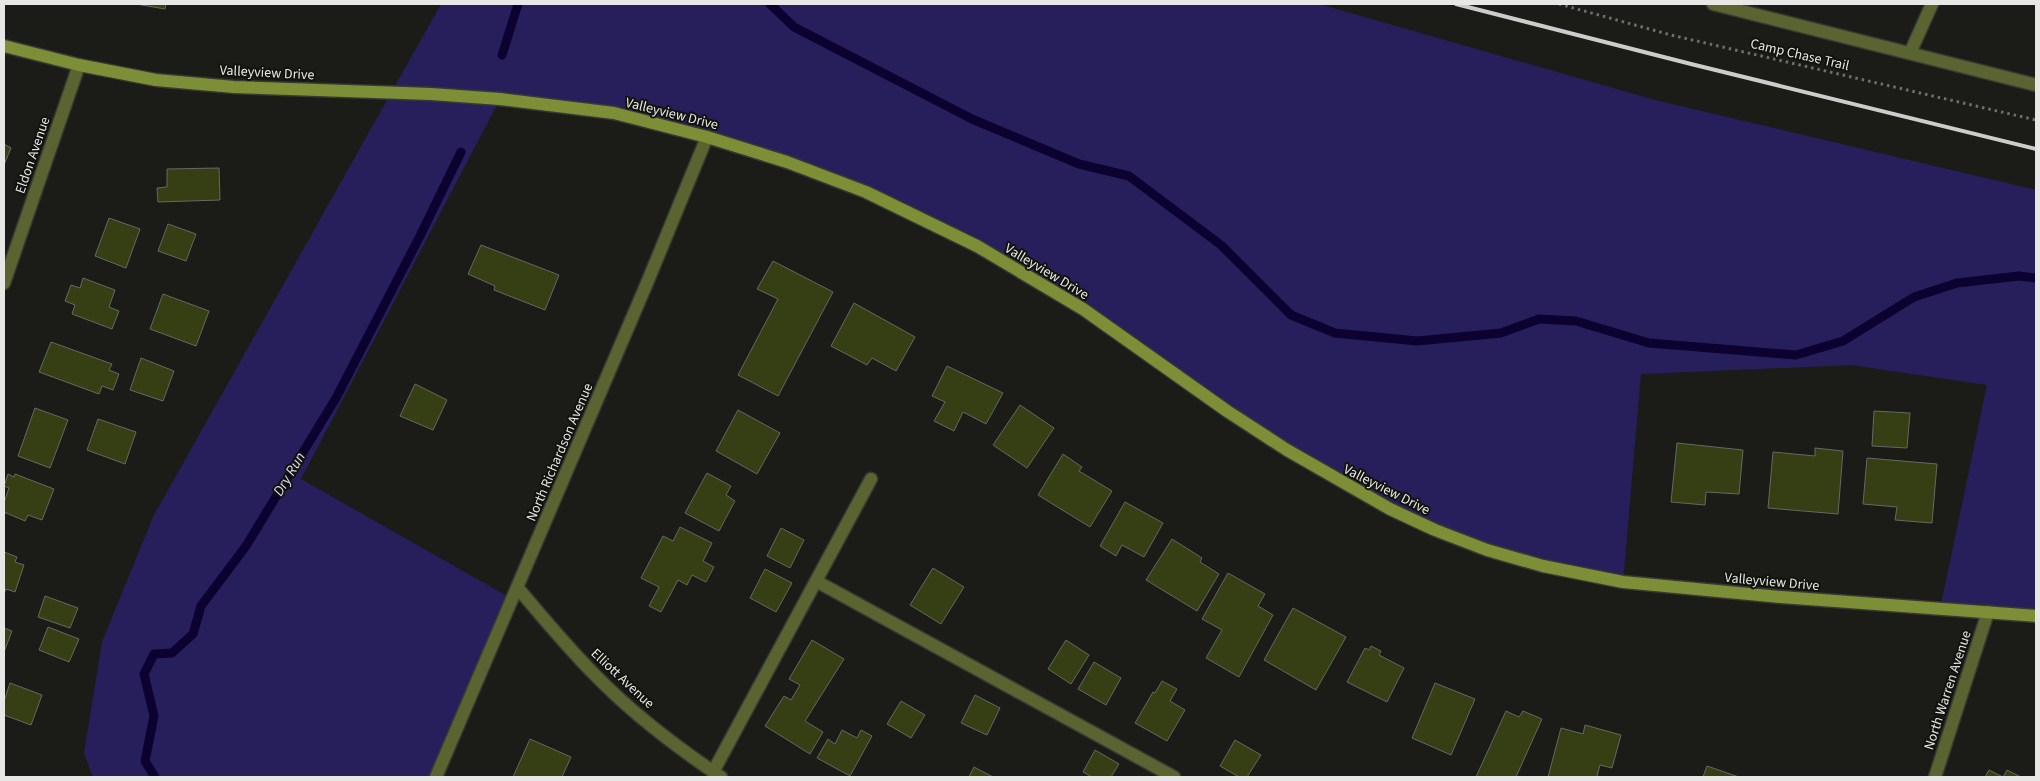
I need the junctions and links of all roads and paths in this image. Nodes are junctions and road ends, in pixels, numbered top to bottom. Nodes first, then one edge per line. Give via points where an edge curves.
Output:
1 (1559, 4) edge
2 (1713, 4) edge
3 (1932, 4) edge
4 (4, 46) edge
5 (1910, 53) junction
6 (79, 66) junction
7 (2036, 85) edge
8 (2036, 120) edge
9 (707, 136) junction
10 (4, 283) edge
11 (871, 479) dead end
12 (816, 582) junction
13 (518, 587) junction
14 (1988, 612) junction
15 (2036, 616) edge
16 (717, 774) edge
17 (436, 777) edge
18 (1174, 777) edge
19 (1935, 777) edge

1 - 8 path, Camp Chase Trail via 1671,35
2 - 5 street
3 - 5 street
4 - 6 street, Valleyview Drive
5 - 7 street
6 - 9 street, Valleyview Drive via 156,80 234,87 500,99 614,113
6 - 10 street, Eldon Avenue
9 - 13 street, North Richardson Avenue
9 - 14 street, Valleyview Drive via 866,192 977,246 1083,309 1287,450 1390,509 1487,550 1543,566 1623,582
11 - 12 street
12 - 16 street
12 - 18 street
13 - 16 street, Elliott Avenue via 597,678
13 - 17 street, North Richardson Avenue
14 - 15 street, Valleyview Drive
14 - 19 street, North Warren Avenue

